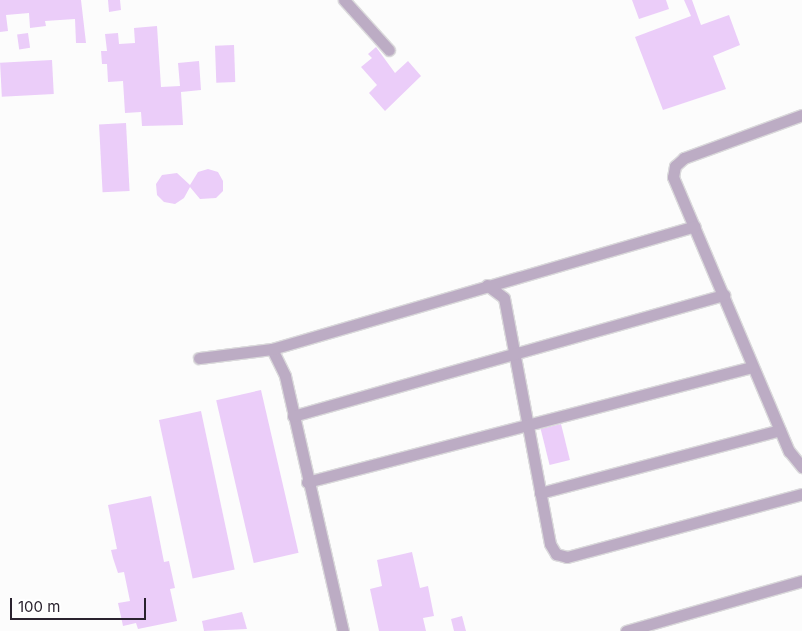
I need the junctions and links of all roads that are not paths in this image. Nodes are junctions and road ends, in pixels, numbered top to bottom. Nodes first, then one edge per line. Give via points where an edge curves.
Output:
1 (344, 0) edge
2 (389, 50) dead end
3 (802, 115) edge
4 (694, 226) junction
5 (487, 285) junction
6 (724, 295) junction
7 (272, 350) junction
8 (515, 355) junction
9 (199, 358) dead end
10 (752, 367) junction
11 (293, 416) junction
12 (528, 426) junction
13 (780, 430) junction
14 (802, 467) edge
15 (307, 482) junction
16 (540, 493) junction
17 (802, 494) edge
18 (802, 581) edge
19 (343, 631) edge
20 (626, 631) edge

1 - 2 street
3 - 4 street via 684,158 675,166 673,176
4 - 5 street
4 - 6 street
5 - 7 street
5 - 8 street via 504,298
6 - 8 street
6 - 10 street
7 - 9 street
7 - 11 street via 284,376
8 - 11 street
8 - 12 street
10 - 12 street
10 - 13 street
11 - 15 street
12 - 15 street
12 - 16 street
13 - 14 street via 789,451
13 - 16 street
15 - 19 street
16 - 17 street via 550,544 556,554 567,557
18 - 20 street

